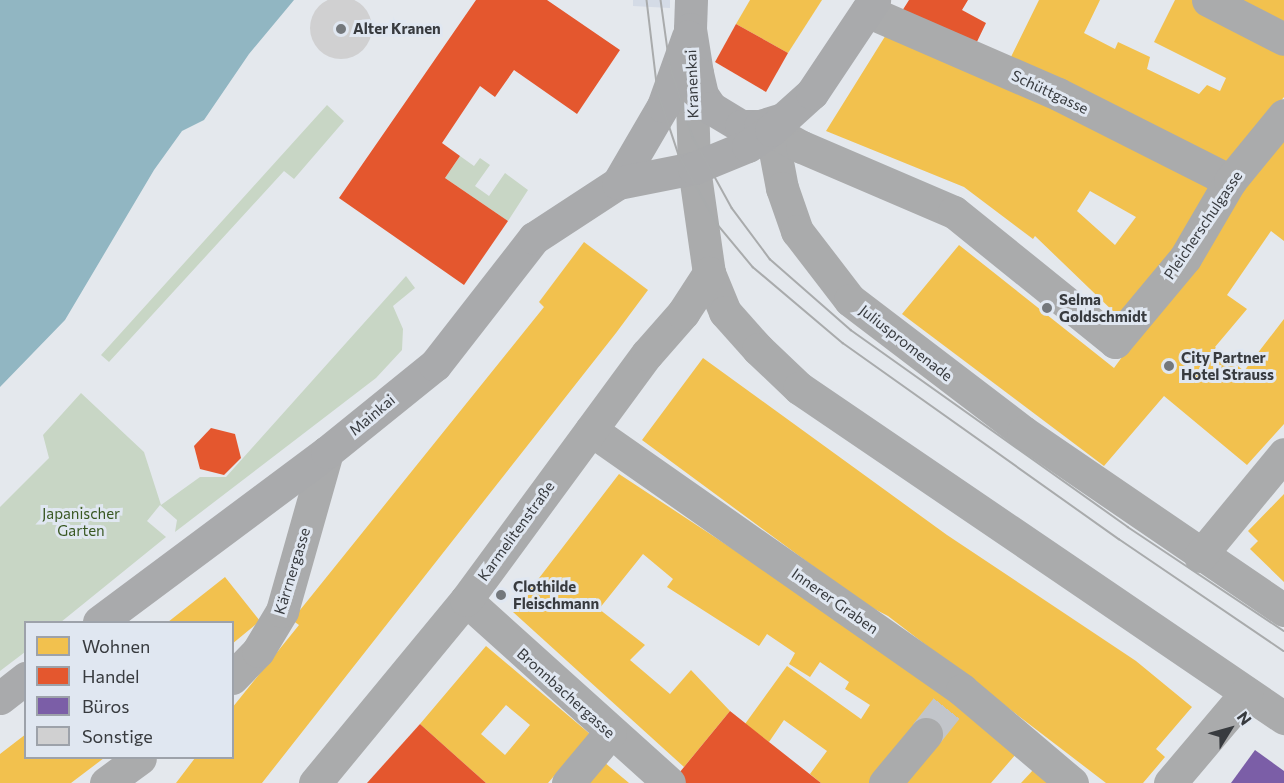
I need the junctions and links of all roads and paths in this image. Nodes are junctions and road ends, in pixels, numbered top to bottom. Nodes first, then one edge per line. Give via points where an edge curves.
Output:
1 (1208, 0) edge
2 (870, 5) edge
3 (690, 15) edge
4 (1284, 39) edge
5 (812, 93) junction
6 (1284, 115) edge
7 (771, 130) junction
8 (694, 168) junction
9 (1230, 181) junction
10 (618, 183) junction
11 (709, 273) junction
12 (591, 430) junction
13 (327, 452) junction
14 (1284, 454) edge
15 (1200, 556) junction
16 (466, 600) junction
17 (1284, 610) edge
18 (100, 621) edge
19 (234, 676) edge
20 (24, 680) edge
21 (1246, 693) junction
22 (0, 698) edge
23 (1284, 718) edge
24 (610, 733) junction
25 (926, 734) tunnel mouth
26 (139, 759) edge
27 (106, 783) edge
28 (315, 783) edge
29 (568, 783) edge
30 (669, 783) edge
31 (885, 783) edge
32 (1072, 783) edge
33 (1170, 783) edge

1 - 4 street
2 - 5 street
2 - 9 street, Schüttgasse
3 - 5 street via 702,95 727,120 741,126 770,124
3 - 8 street, Kranenkai
3 - 10 street, Mainkai via 663,105
5 - 7 street, Mainkai
6 - 9 street, Pleicherschulgasse
7 - 8 street, Mainkai via 748,146
7 - 9 street, Pleicherschulgasse via 954,212 1115,342 1185,258
7 - 15 street, Juliuspromenade via 782,188 797,231 850,300 1023,432
8 - 10 street, Mainkai
8 - 11 street
10 - 13 street, Mainkai via 534,238 435,365
11 - 12 street, Karmelitenstraße via 683,313
11 - 21 street via 725,312 799,388
12 - 16 street, Karmelitenstraße
12 - 32 street, Innerer Graben via 958,695
13 - 18 street, Mainkai
13 - 19 street, Kärrnergasse via 282,611 258,651
14 - 15 street
15 - 17 street, Juliuspromenade
16 - 24 street, Bronnbachergasse
16 - 28 street, Karmelitenstraße
20 - 22 street
21 - 23 street
21 - 33 street
24 - 29 street
24 - 30 street, Bronnbachergasse
25 - 31 street
26 - 27 street

